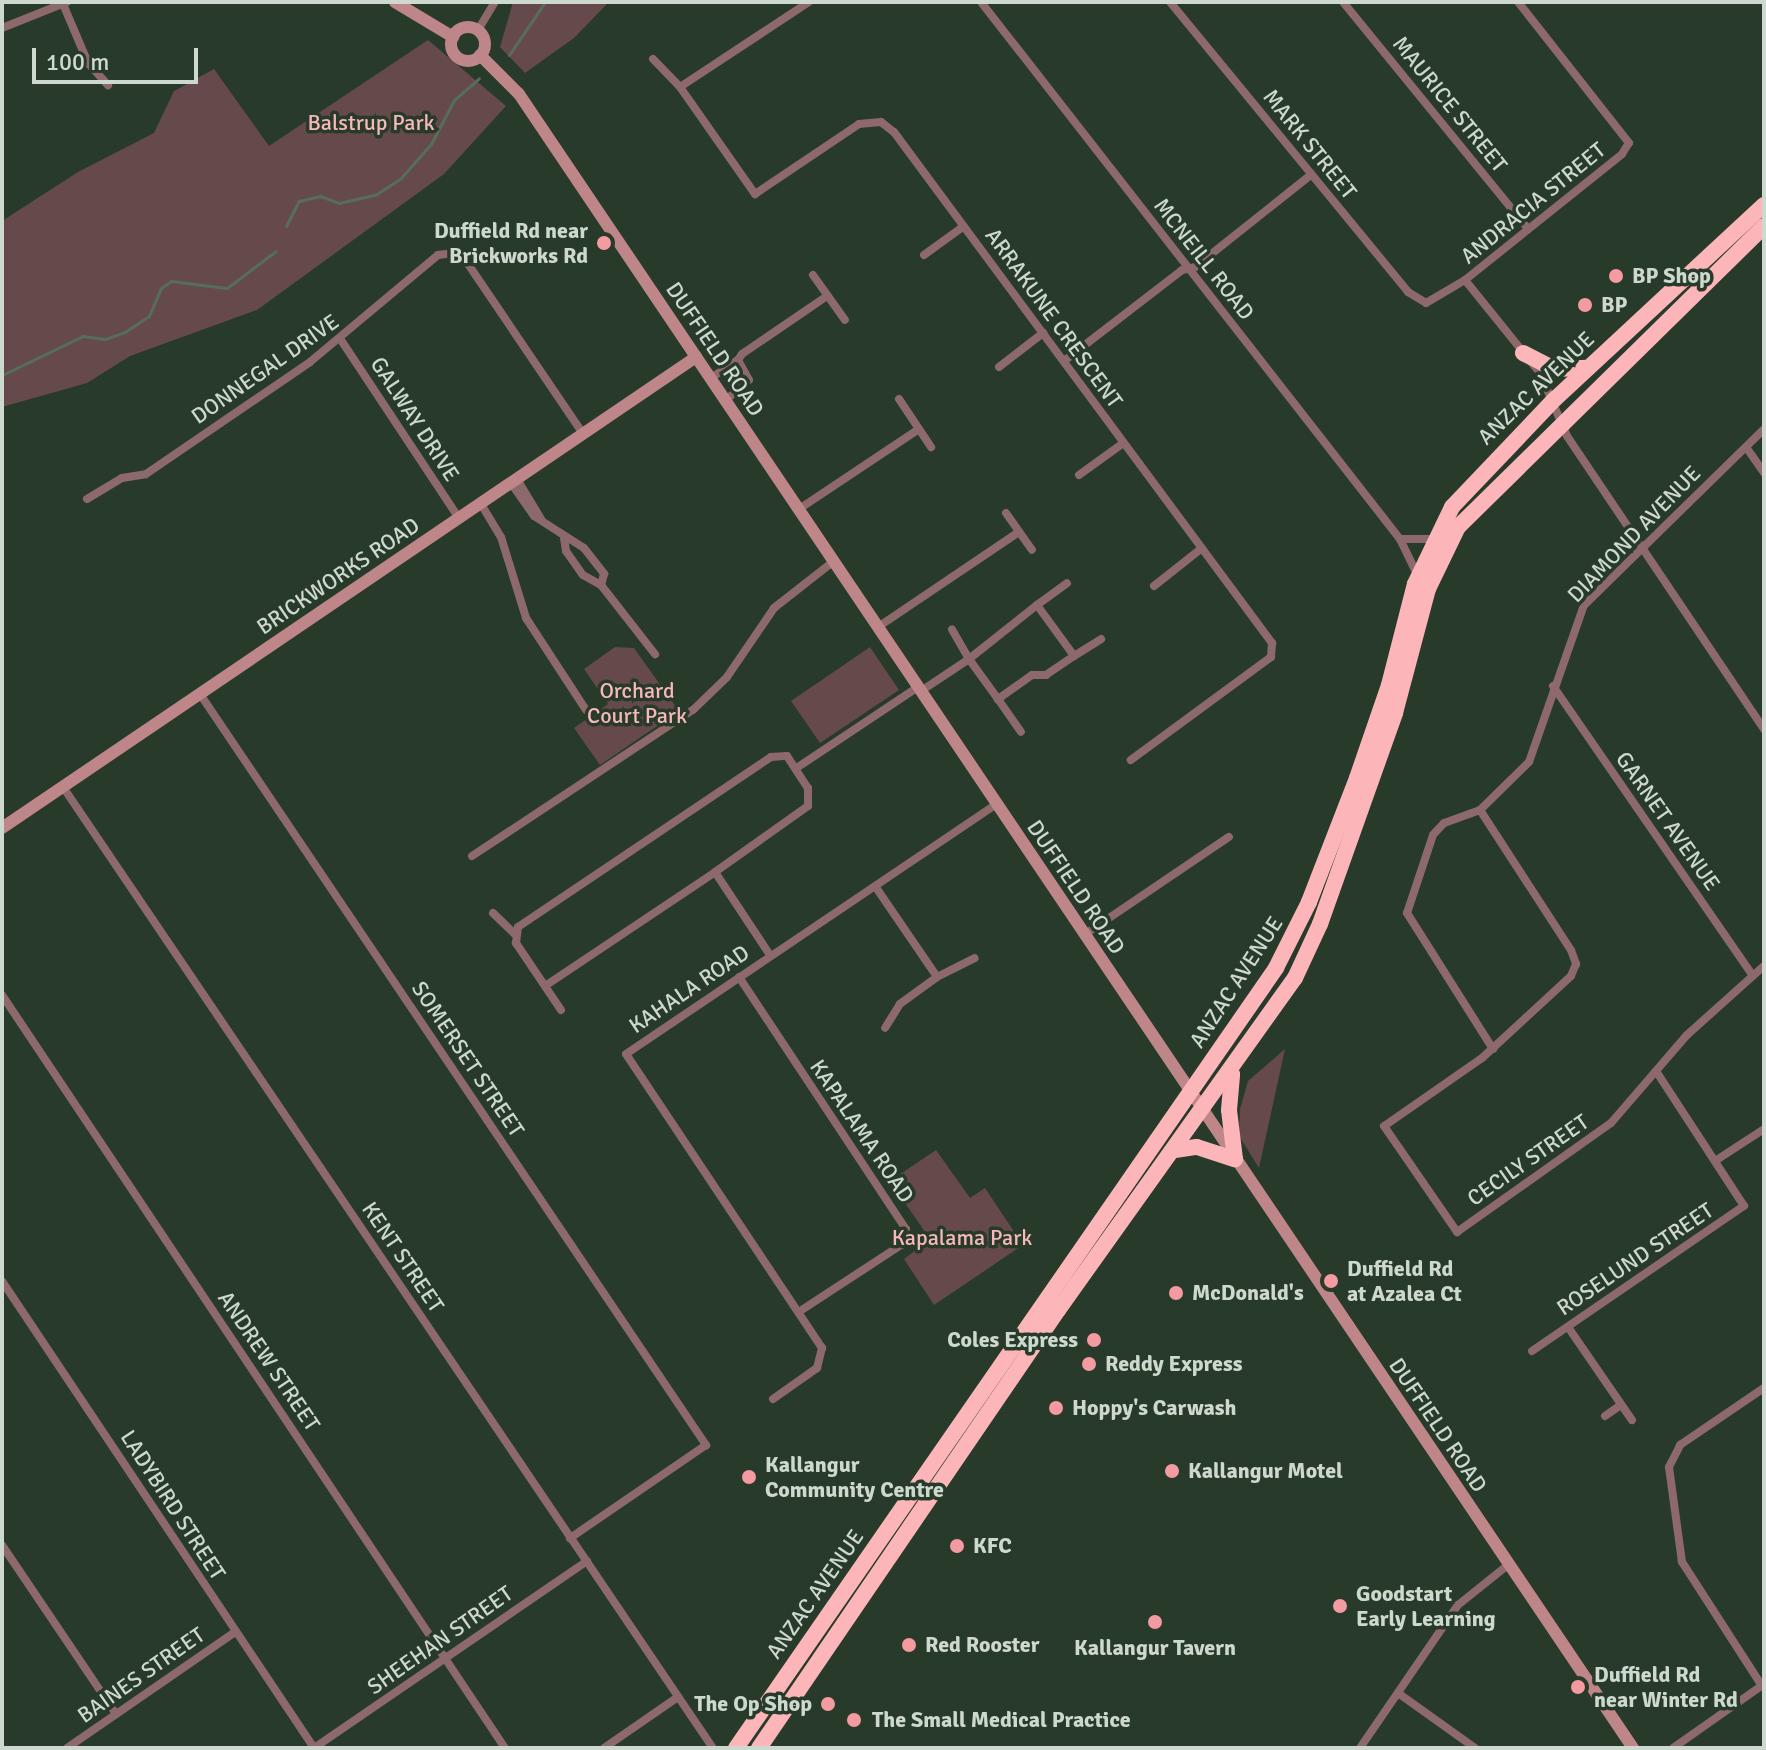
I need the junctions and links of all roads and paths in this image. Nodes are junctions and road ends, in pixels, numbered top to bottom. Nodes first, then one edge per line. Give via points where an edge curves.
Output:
1 (395, 2) edge
2 (495, 2) edge
3 (809, 2) edge
4 (981, 2) edge
5 (1170, 2) edge
6 (1343, 2) edge
7 (1518, 2) edge
8 (65, 3) edge
9 (2, 28) edge
10 (478, 30) junction
11 (453, 37) junction
12 (480, 55) junction
13 (653, 59) dead end
14 (108, 85) dead end
15 (680, 87) junction
16 (1312, 174) junction
17 (1764, 205) edge
18 (964, 226) junction
19 (1764, 226) edge
20 (1528, 229) junction
21 (924, 255) dead end
22 (1189, 269) junction
23 (813, 275) dead end
24 (1465, 280) junction
25 (827, 296) junction
26 (1426, 303) joint
27 (845, 320) dead end
28 (1043, 333) junction
29 (341, 340) junction
30 (1523, 353) junction
31 (696, 357) junction
32 (738, 360) junction
33 (1064, 361) junction
34 (999, 367) dead end
35 (1588, 368) junction
36 (711, 378) junction
37 (899, 399) dead end
38 (1555, 399) junction
39 (726, 400) junction
40 (1561, 421) junction
41 (919, 429) junction
42 (1764, 429) edge
43 (583, 434) junction
44 (1122, 444) junction
45 (931, 447) dead end
46 (1746, 447) junction
47 (1764, 473) edge
48 (1079, 475) dead end
49 (514, 481) junction
50 (87, 499) dead end
51 (481, 504) junction
52 (799, 509) junction
53 (1006, 513) dead end
54 (459, 518) junction
55 (1019, 532) junction
56 (564, 538) junction
57 (1400, 539) junction
58 (1433, 539) junction
59 (1202, 548) junction
60 (1642, 548) junction
61 (1032, 550) dead end
62 (834, 561) junction
63 (1418, 576) junction
64 (1067, 583) dead end
65 (601, 585) junction
66 (1154, 586) dead end
67 (1037, 605) junction
68 (878, 627) junction
69 (952, 630) dead end
70 (1101, 639) dead end
71 (655, 654) dead end
72 (1074, 656) junction
73 (969, 659) junction
74 (1553, 686) junction
75 (919, 689) junction
76 (200, 694) junction
77 (998, 699) junction
78 (586, 710) dead end
79 (1764, 729) edge
80 (1021, 732) dead end
81 (1131, 760) dead end
82 (798, 767) junction
83 (63, 787) junction
84 (996, 804) junction
85 (1480, 810) junction
86 (2, 828) edge
87 (1229, 837) dead end
88 (472, 856) dead end
89 (715, 872) junction
90 (875, 886) junction
91 (493, 913) dead end
92 (515, 934) junction
93 (1084, 935) junction
94 (770, 955) junction
95 (975, 958) dead end
96 (1764, 966) edge
97 (1753, 976) junction
98 (739, 977) junction
99 (937, 977) junction
100 (545, 986) junction
101 (2, 995) edge
102 (561, 1010) dead end
103 (885, 1028) dead end
104 (1493, 1049) junction
105 (1233, 1068) junction
106 (1656, 1071) junction
107 (1190, 1092) junction
108 (1202, 1111) junction
109 (1764, 1129) edge
110 (1175, 1150) junction
111 (1235, 1159) junction
112 (1715, 1161) junction
113 (2, 1281) edge
114 (800, 1311) junction
115 (1568, 1327) junction
116 (1532, 1351) dead end
117 (1764, 1388) edge
118 (773, 1399) dead end
119 (1621, 1405) junction
120 (1605, 1416) dead end
121 (1632, 1420) dead end
122 (570, 1538) junction
123 (2, 1545) edge
124 (587, 1561) junction
125 (1509, 1564) junction
126 (235, 1632) junction
127 (446, 1657) junction
128 (1763, 1685) edge
129 (1398, 1693) junction
130 (678, 1697) junction
131 (116, 1714) junction
132 (67, 1748) edge
133 (314, 1748) edge
134 (505, 1748) edge
135 (604, 1748) edge
136 (713, 1748) edge
137 (736, 1748) edge
138 (759, 1748) edge
139 (1360, 1748) edge
140 (1475, 1748) edge
141 (1633, 1748) edge
142 (1673, 1748) edge

1 - 11 street
2 - 10 street
3 - 15 street
4 - 22 street, MCNEILL ROAD
5 - 16 street, MARK STREET
6 - 20 street, MAURICE STREET
7 - 20 street, ANDRACIA STREET via 1629,143
8 - 9 street
8 - 14 street via 88,63
10 - 11 street via 464,27
10 - 12 street via 485,42
11 - 12 street via 452,49 460,59
12 - 31 street, DUFFIELD ROAD via 519,94
13 - 15 street, ARRAKUNE CRESCENT
15 - 18 street, ARRAKUNE CRESCENT via 755,194 859,124 881,122
16 - 22 street
16 - 26 street, MARK STREET via 1408,292
17 - 35 highway, ANZAC AVENUE
18 - 21 street
18 - 28 street, ARRAKUNE CRESCENT
19 - 40 highway, ANZAC AVENUE
20 - 24 street, ANDRACIA STREET
22 - 33 street
22 - 57 street, MCNEILL ROAD
23 - 25 street
24 - 26 street, ANDRACIA STREET
24 - 30 street
25 - 27 street
25 - 32 street
28 - 33 street, ARRAKUNE CRESCENT
28 - 34 street
29 - 43 street, DONNEGAL DRIVE via 438,255 454,253 466,261
29 - 50 street, DONNEGAL DRIVE via 146,474 122,478
29 - 54 street, GALWAY DRIVE
30 - 35 highway via 1563,371
30 - 38 street
31 - 36 street, DUFFIELD ROAD
31 - 43 street, BRICKWORKS ROAD
32 - 36 street
32 - 39 street via 749,380
33 - 44 street, ARRAKUNE CRESCENT
35 - 38 highway, ANZAC AVENUE
36 - 39 street, DUFFIELD ROAD
37 - 41 street
38 - 40 street
38 - 58 highway, ANZAC AVENUE via 1464,491
39 - 52 street, DUFFIELD ROAD
40 - 60 street
40 - 105 highway, ANZAC AVENUE via 1468,514 1441,556 1395,713 1320,924 1295,978
41 - 45 street
41 - 52 street
42 - 46 street, DIAMOND AVENUE
43 - 49 street, BRICKWORKS ROAD
44 - 48 street
44 - 59 street, ARRAKUNE CRESCENT
46 - 47 street
46 - 60 street, DIAMOND AVENUE
49 - 51 street, BRICKWORKS ROAD
49 - 56 street via 542,520
51 - 54 street, BRICKWORKS ROAD
51 - 78 street via 501,537 526,618
52 - 62 street, DUFFIELD ROAD
53 - 55 street
54 - 76 street, BRICKWORKS ROAD
55 - 61 street
55 - 68 street
56 - 65 street via 566,551 583,575
56 - 65 street via 580,544 602,570
57 - 58 street
57 - 63 street, MCNEILL ROAD
58 - 63 highway, ANZAC AVENUE
59 - 66 street
59 - 81 street, ARRAKUNE CRESCENT via 1272,643 1271,657
60 - 74 street, DIAMOND AVENUE via 1584,605
60 - 79 street
62 - 68 street, DUFFIELD ROAD
62 - 88 street via 774,608 727,677 693,710
63 - 107 highway, ANZAC AVENUE via 1376,726 1298,928
64 - 67 street
65 - 71 street
67 - 72 street
67 - 73 street
68 - 75 street, DUFFIELD ROAD
69 - 73 street
70 - 72 street
72 - 77 street via 1046,675 1032,675
73 - 75 street
73 - 77 street
74 - 85 street, DIAMOND AVENUE via 1529,762
74 - 97 street, GARNET AVENUE
75 - 82 street
75 - 84 street, DUFFIELD ROAD
76 - 83 street, BRICKWORKS ROAD
76 - 122 street, SOMERSET STREET via 706,1445
77 - 80 street
82 - 89 street via 810,794 805,810
82 - 92 street via 787,756 771,757 521,924
83 - 86 street, BRICKWORKS ROAD
83 - 122 street, KENT STREET
84 - 90 street, KAHALA ROAD
84 - 93 street, DUFFIELD ROAD
85 - 104 street via 1444,823 1433,835 1407,913
85 - 104 street via 1576,964 1571,976
87 - 93 street
89 - 94 street
89 - 100 street
90 - 94 street, KAHALA ROAD
90 - 99 street
91 - 92 street
92 - 100 street
93 - 107 street, DUFFIELD ROAD
94 - 98 street, KAHALA ROAD
95 - 99 street
96 - 97 street, CECILY STREET
97 - 106 street, CECILY STREET
98 - 114 street, KAPALAMA ROAD via 906,1229 901,1245
98 - 114 street, KAHALA ROAD via 626,1054
99 - 103 street via 900,1004
100 - 102 street
101 - 127 street, ANDREW STREET
104 - 106 street, CECILY STREET via 1384,1126 1457,1232 1587,1143
105 - 108 highway, ANZAC AVENUE
105 - 111 highway via 1229,1110
106 - 112 street, ROSELUND STREET
107 - 108 street, DUFFIELD ROAD
107 - 137 highway, ANZAC AVENUE
108 - 110 highway, ANZAC AVENUE
108 - 111 street, DUFFIELD ROAD
109 - 112 street
110 - 111 highway via 1197,1147
110 - 138 highway, ANZAC AVENUE via 1058,1310
111 - 125 street, DUFFIELD ROAD
112 - 115 street, ROSELUND STREET via 1744,1206
113 - 126 street, LADYBIRD STREET
114 - 118 street, KAHALA ROAD via 824,1358
115 - 116 street, ROSELUND STREET
115 - 119 street
117 - 128 street via 1675,1449 1669,1467 1682,1562
119 - 120 street
119 - 121 street
122 - 124 street, KENT STREET
123 - 131 street
124 - 127 street, SHEEHAN STREET
124 - 130 street, KENT STREET
125 - 129 street via 1458,1605
125 - 141 street, DUFFIELD ROAD
126 - 131 street, BAINES STREET
126 - 133 street, LADYBIRD STREET
127 - 133 street, SHEEHAN STREET
127 - 134 street, ANDREW STREET
128 - 142 street
129 - 139 street
129 - 140 street
130 - 135 street
130 - 136 street, KENT STREET
131 - 132 street, BAINES STREET

